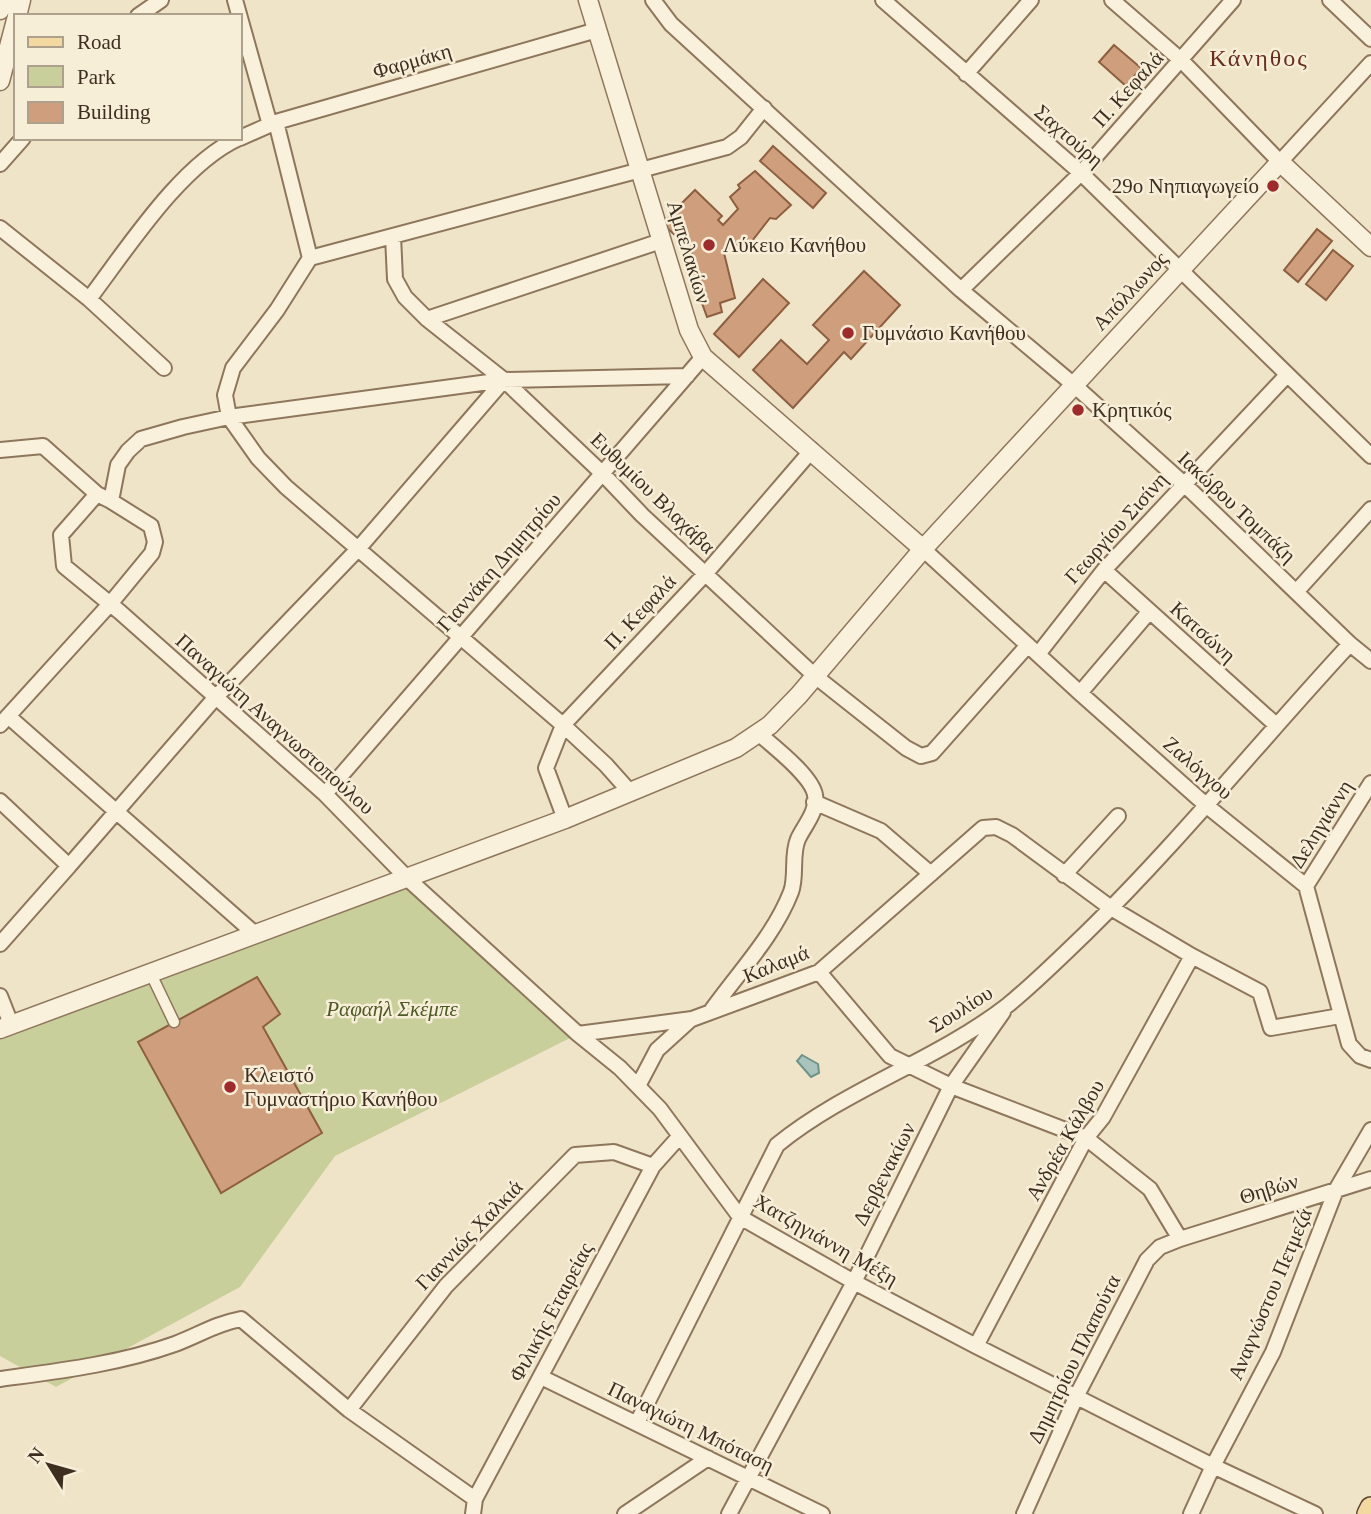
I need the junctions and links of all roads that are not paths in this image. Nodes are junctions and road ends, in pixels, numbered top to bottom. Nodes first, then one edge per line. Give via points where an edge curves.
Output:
1 (3, 0) edge
2 (161, 0) edge
3 (588, 0) edge
4 (653, 0) edge
5 (883, 0) edge
6 (1031, 0) edge
7 (1112, 0) edge
8 (1233, 0) edge
9 (1330, 0) edge
10 (0, 10) edge
11 (141, 14) edge
12 (242, 23) edge
13 (14, 26) edge
14 (597, 30) junction
15 (1371, 39) edge
16 (1182, 61) junction
17 (1371, 63) edge
18 (965, 74) junction
19 (0, 80) edge
20 (764, 108) junction
21 (273, 123) junction
22 (242, 137) edge
23 (21, 140) edge
24 (236, 140) edge
25 (1280, 162) junction
26 (0, 164) edge
27 (640, 172) junction
28 (1081, 173) junction
29 (0, 228) edge
30 (393, 236) junction
31 (661, 241) junction
32 (1371, 247) edge
33 (310, 258) junction
34 (1179, 271) junction
35 (961, 290) junction
36 (89, 299) junction
37 (427, 319) junction
38 (703, 357) junction
39 (164, 368) dead end
40 (1287, 375) junction
41 (687, 376) junction
42 (504, 380) junction
43 (1074, 385) junction
44 (229, 417) junction
45 (0, 450) edge
46 (812, 450) junction
47 (1371, 456) edge
48 (603, 474) junction
49 (1184, 484) junction
50 (97, 494) junction
51 (111, 501) junction
52 (1371, 509) edge
53 (358, 549) junction
54 (923, 549) junction
55 (1104, 570) junction
56 (706, 573) junction
57 (1296, 592) junction
58 (110, 604) junction
59 (1149, 612) junction
60 (461, 638) junction
61 (1350, 644) junction
62 (1033, 649) junction
63 (1371, 661) edge
64 (816, 676) junction
65 (1080, 693) junction
66 (215, 698) junction
67 (4, 720) edge
68 (1275, 724) junction
69 (563, 725) junction
70 (758, 733) junction
71 (922, 756) joint
72 (1371, 783) edge
73 (631, 793) junction
74 (325, 794) junction
75 (0, 802) edge
76 (814, 802) junction
77 (1208, 806) junction
78 (117, 811) junction
79 (1118, 816) dead end
80 (565, 819) junction
81 (69, 866) junction
82 (932, 874) junction
83 (1064, 875) junction
84 (408, 879) junction
85 (1306, 886) junction
86 (1111, 908) junction
87 (254, 933) junction
88 (0, 944) edge
89 (1192, 956) junction
90 (819, 972) junction
91 (151, 974) junction
92 (0, 996) edge
93 (1006, 1006) junction
94 (710, 1012) junction
95 (1340, 1016) junction
96 (692, 1018) junction
97 (174, 1022) dead end
98 (5, 1027) edge
99 (578, 1034) junction
100 (1371, 1060) edge
101 (908, 1065) junction
102 (638, 1086) junction
103 (951, 1087) junction
104 (1371, 1130) edge
105 (679, 1137) junction
106 (1086, 1138) junction
107 (653, 1166) junction
108 (1371, 1179) edge
109 (1336, 1191) junction
110 (740, 1217) junction
111 (1180, 1239) junction
112 (854, 1282) junction
113 (976, 1346) junction
114 (541, 1377) junction
115 (0, 1379) edge
116 (1077, 1395) junction
117 (349, 1410) junction
118 (637, 1423) junction
119 (708, 1458) junction
120 (1213, 1466) junction
121 (748, 1478) junction
122 (474, 1506) edge
123 (1371, 1508) edge
124 (625, 1514) edge
125 (729, 1514) edge
126 (822, 1514) edge
127 (1024, 1514) edge
128 (1191, 1514) edge
129 (1315, 1514) edge
130 (1368, 1514) edge

1 - 10 street
2 - 11 street
3 - 14 street, Αμπελακίων
4 - 20 street, Ιακώβου Τομπάζη via 671,24
5 - 18 street, Σαχτούρη
6 - 18 street
7 - 16 street
8 - 16 street, Π. Κεφαλά
9 - 15 street
12 - 21 street
13 - 19 street
14 - 21 street, Φαρμάκη
14 - 27 street, Αμπελακίων
16 - 25 street
16 - 28 street, Π. Κεφαλά
17 - 25 street, Απόλλωνος
18 - 28 street, Σαχτούρη
20 - 27 street via 727,147
20 - 35 street, Ιακώβου Τομπάζη
21 - 22 street, Φαρμάκη
21 - 33 street
23 - 26 street
24 - 36 street, Φαρμάκη via 200,163
25 - 32 street
25 - 34 street, Απόλλωνος
27 - 30 street
27 - 31 street, Αμπελακίων
28 - 34 street, Σαχτούρη
28 - 35 street, Π. Κεφαλά
29 - 36 street
30 - 33 street
30 - 37 street, Ευθυμίου Βλαχάβα via 395,279
31 - 37 street
31 - 38 street, Αμπελακίων via 689,330
33 - 44 street via 233,369 225,395
34 - 40 street, Σαχτούρη
34 - 43 street, Απόλλωνος
35 - 43 street, Ιακώβου Τομπάζη
36 - 39 street
37 - 42 street, Ευθυμίου Βλαχάβα
38 - 41 street, Γιαννάκη Δημητρίου
38 - 46 street, Αμπελακίων
40 - 47 street, Σαχτούρη
40 - 49 street, Γεωργίου Σισίνη
41 - 42 street
41 - 48 street, Γιαννάκη Δημητρίου
42 - 44 street
42 - 48 street, Ευθυμίου Βλαχάβα
42 - 53 street
43 - 49 street, Ιακώβου Τομπάζη
43 - 54 street, Απόλλωνος
44 - 51 street via 141,439 118,466
44 - 53 street via 286,487
45 - 50 street via 43,446
46 - 54 street, Αμπελακίων
46 - 56 street, Π. Κεφαλά
48 - 56 street, Ευθυμίου Βλαχάβα
48 - 60 street, Γιαννάκη Δημητρίου
49 - 55 street, Γεωργίου Σισίνη
49 - 57 street, Ιακώβου Τομπάζη
50 - 51 street
50 - 58 street via 61,535 64,566
51 - 58 street via 151,526 155,542 152,553
52 - 57 street
53 - 60 street
53 - 66 street
54 - 62 street, Ζαλόγγου
54 - 64 street, Απόλλωνος
55 - 59 street, Κατσώνη
55 - 62 street, Γεωργίου Σισίνη
56 - 64 street, Ευθυμίου Βλαχάβα
56 - 69 street, Π. Κεφαλά
57 - 61 street, Ιακώβου Τομπάζη
58 - 66 street, Παναγιώτη Αναγνωστοπούλου
58 - 67 street
59 - 65 street
59 - 68 street, Κατσώνη
60 - 69 street
60 - 74 street, Γιαννάκη Δημητρίου
61 - 63 street, Ιακώβου Τομπάζη
61 - 68 street, Σουλίου
62 - 65 street, Ζαλόγγου
62 - 71 street, Γεωργίου Σισίνη via 932,753
64 - 70 street, Απόλλωνος
64 - 71 street, Ευθυμίου Βλαχάβα
65 - 77 street, Ζαλόγγου
66 - 74 street, Παναγιώτη Αναγνωστοπούλου
66 - 78 street
67 - 78 street
68 - 77 street, Σουλίου
69 - 73 street
69 - 80 street, Π. Κεφαλά via 546,768
70 - 73 street, Απόλλωνος via 736,748
70 - 76 street via 810,784
72 - 85 street, Δεληγιάννη
73 - 80 street, Απόλλωνος
74 - 84 street, Παναγιώτη Αναγνωστοπούλου
75 - 81 street
76 - 82 street via 881,831
76 - 94 street via 797,842 793,888 784,908
77 - 85 street, Ζαλόγγου
77 - 86 street, Σουλίου
78 - 81 street
78 - 87 street
79 - 83 street
80 - 84 street, Απόλλωνος
81 - 88 street
82 - 83 street, Καλαμά via 983,828 996,827
82 - 90 street, Καλαμά
83 - 86 street
84 - 87 street, Απόλλωνος
84 - 99 street, Χατζηγιάννη Μέξη
85 - 95 street
86 - 89 street
86 - 93 street, Σουλίου
87 - 91 street, Απόλλωνος
89 - 95 street via 1260,992 1271,1028
89 - 106 street, Ανδρέα Κάλβου via 1103,1117
90 - 94 street, Καλαμά
90 - 101 street via 890,1056
91 - 97 street
91 - 98 street, Απόλλωνος
92 - 98 street
93 - 101 street, Σουλίου
93 - 103 street, Δερβενακίων
94 - 96 street, Καλαμά
95 - 100 street via 1353,1051
96 - 99 street, Καλαμά
96 - 102 street via 657,1050
99 - 102 street, Χατζηγιάννη Μέξη
101 - 103 street
101 - 110 street, Σουλίου via 847,1097 777,1145
102 - 105 street, Χατζηγιάννη Μέξη
103 - 106 street
103 - 112 street, Δερβενακίων
104 - 109 street, Αναγνώστου Πετμεζά
105 - 107 street, Φιλικής Εταιρείας
105 - 110 street, Χατζηγιάννη Μέξη
106 - 111 street via 1150,1189
106 - 113 street, Ανδρέα Κάλβου
107 - 114 street, Φιλικής Εταιρείας
107 - 117 street, Γιαννιώς Χαλκιά via 614,1152 575,1155 446,1286
108 - 109 street, Θηβών
109 - 111 street, Θηβών
109 - 120 street, Αναγνώστου Πετμεζά via 1273,1352
110 - 112 street, Χατζηγιάννη Μέξη
110 - 118 street, Σουλίου
111 - 116 street, Δημητρίου Πλαπούτα via 1160,1247 1147,1260
112 - 113 street, Χατζηγιάννη Μέξη
112 - 121 street, Δερβενακίων
113 - 116 street, Χατζηγιάννη Μέξη
114 - 118 street, Παναγιώτη Μπόταση
114 - 122 street, Φιλικής Εταιρείας
115 - 117 street via 94,1366 241,1319
116 - 120 street, Χατζηγιάννη Μέξη
116 - 127 street, Δημητρίου Πλαπούτα
117 - 122 street
118 - 119 street, Παναγιώτη Μπόταση
119 - 121 street, Παναγιώτη Μπόταση
119 - 124 street
120 - 128 street, Αναγνώστου Πετμεζά
120 - 129 street, Χατζηγιάννη Μέξη
121 - 125 street, Δερβενακίων
121 - 126 street, Παναγιώτη Μπόταση
123 - 130 main road

